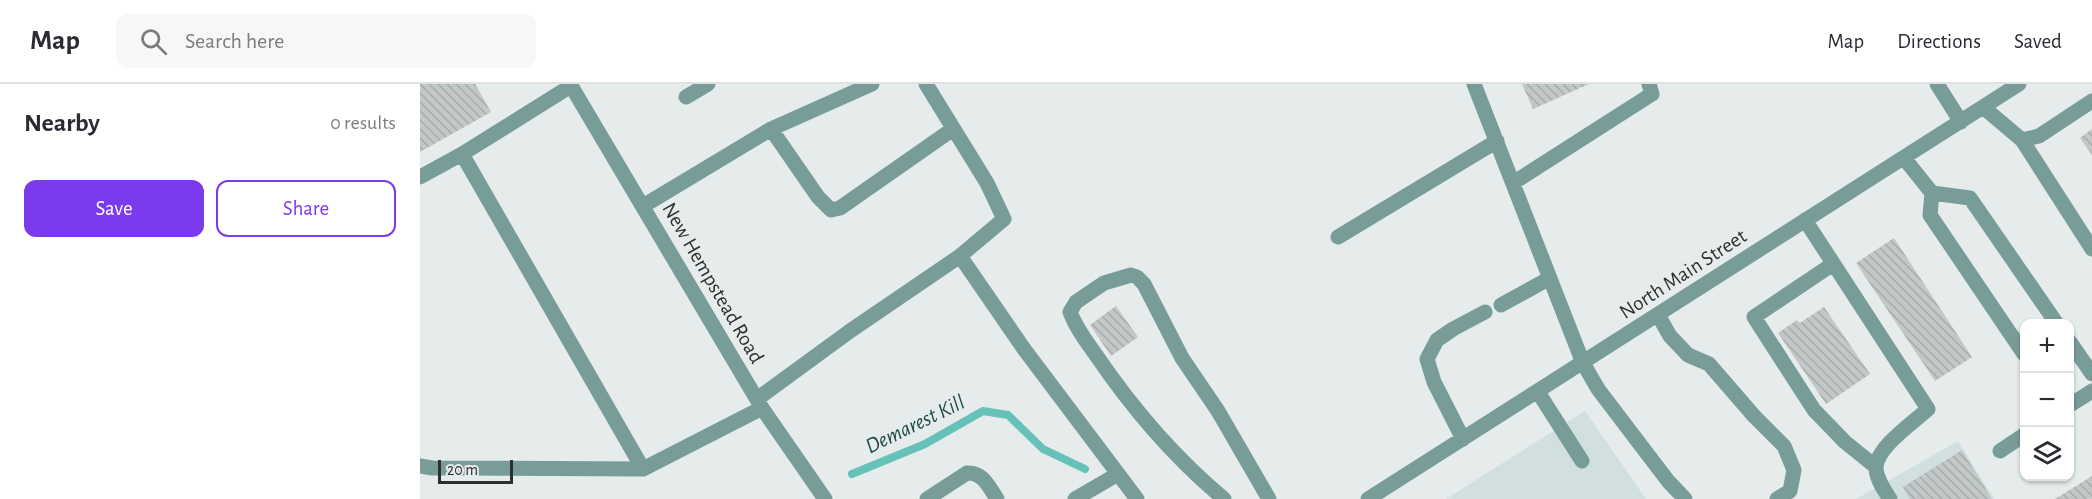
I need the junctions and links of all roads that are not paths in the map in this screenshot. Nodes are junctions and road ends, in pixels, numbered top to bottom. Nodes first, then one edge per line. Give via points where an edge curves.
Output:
1 (708, 84) edge
2 (872, 84) edge
3 (926, 84) edge
4 (1474, 84) edge
5 (1648, 84) edge
6 (1937, 84) edge
7 (2019, 84) edge
8 (571, 85) edge
9 (686, 97) dead end
10 (2092, 101) edge
11 (1983, 107) junction
12 (1961, 122) junction
13 (771, 129) junction
14 (953, 129) junction
15 (2022, 140) junction
16 (1497, 141) junction
17 (462, 154) junction
18 (1904, 158) junction
19 (420, 177) edge
20 (1513, 183) junction
21 (1932, 193) junction
22 (643, 206) junction
23 (1805, 220) junction
24 (1338, 237) dead end
25 (2092, 249) edge
26 (960, 256) junction
27 (1833, 264) junction
28 (1550, 278) junction
29 (1501, 304) dead end
30 (1485, 312) dead end
31 (1658, 315) junction
32 (2054, 319) edge
33 (2020, 347) edge
34 (2074, 348) edge
35 (1583, 363) junction
36 (2092, 374) edge
37 (2092, 391) edge
38 (1538, 392) junction
39 (2074, 402) edge
40 (759, 404) junction
41 (2020, 438) edge
42 (1463, 439) junction
43 (2000, 451) dead end
44 (1582, 461) dead end
45 (420, 466) edge
46 (1876, 467) junction
47 (643, 470) junction
48 (1118, 474) junction
49 (825, 499) edge
50 (927, 499) edge
51 (997, 499) edge
52 (1075, 499) edge
53 (1137, 499) edge
54 (1224, 499) edge
55 (1269, 499) edge
56 (1368, 499) edge
57 (1685, 499) edge
58 (1777, 499) edge
59 (1890, 499) edge

1 - 9 street
2 - 13 street
3 - 14 street
4 - 16 street
5 - 20 street via 1653,94
6 - 12 street
7 - 11 street, North Main Street
8 - 17 street
8 - 22 street, New Hempstead Road
10 - 15 street via 2039,136
11 - 12 street, North Main Street
11 - 15 street
12 - 18 street, North Main Street
13 - 14 street via 831,210 840,208
13 - 22 street
14 - 26 street via 1004,219
15 - 25 street
16 - 20 street
16 - 24 street
17 - 19 street
17 - 47 street
18 - 21 street
18 - 23 street, North Main Street
20 - 28 street
21 - 32 street via 1970,198
21 - 33 street via 1930,215
22 - 40 street, New Hempstead Road
23 - 27 street
23 - 31 street, North Main Street
26 - 40 street via 850,331
26 - 48 street
27 - 46 street via 1928,409 1893,440
27 - 46 street via 1754,317 1814,410
28 - 29 street
28 - 35 street
30 - 42 street via 1437,340 1427,359 1434,382
31 - 35 street, North Main Street
31 - 58 street via 1688,355 1709,364 1784,446 1794,470 1790,491
34 - 36 street
35 - 38 street, North Main Street
35 - 57 street via 1598,389
37 - 39 street
38 - 42 street, North Main Street
38 - 44 street
40 - 47 street
40 - 49 street, New Hempstead Road
41 - 43 street
42 - 56 street, North Main Street
45 - 47 street
46 - 59 street via 1878,480
48 - 52 street
48 - 53 street
50 - 51 street via 967,473 975,472
54 - 55 street via 1157,434 1108,374 1074,322 1070,312 1076,302 1104,283 1131,275 1144,284 1182,358

